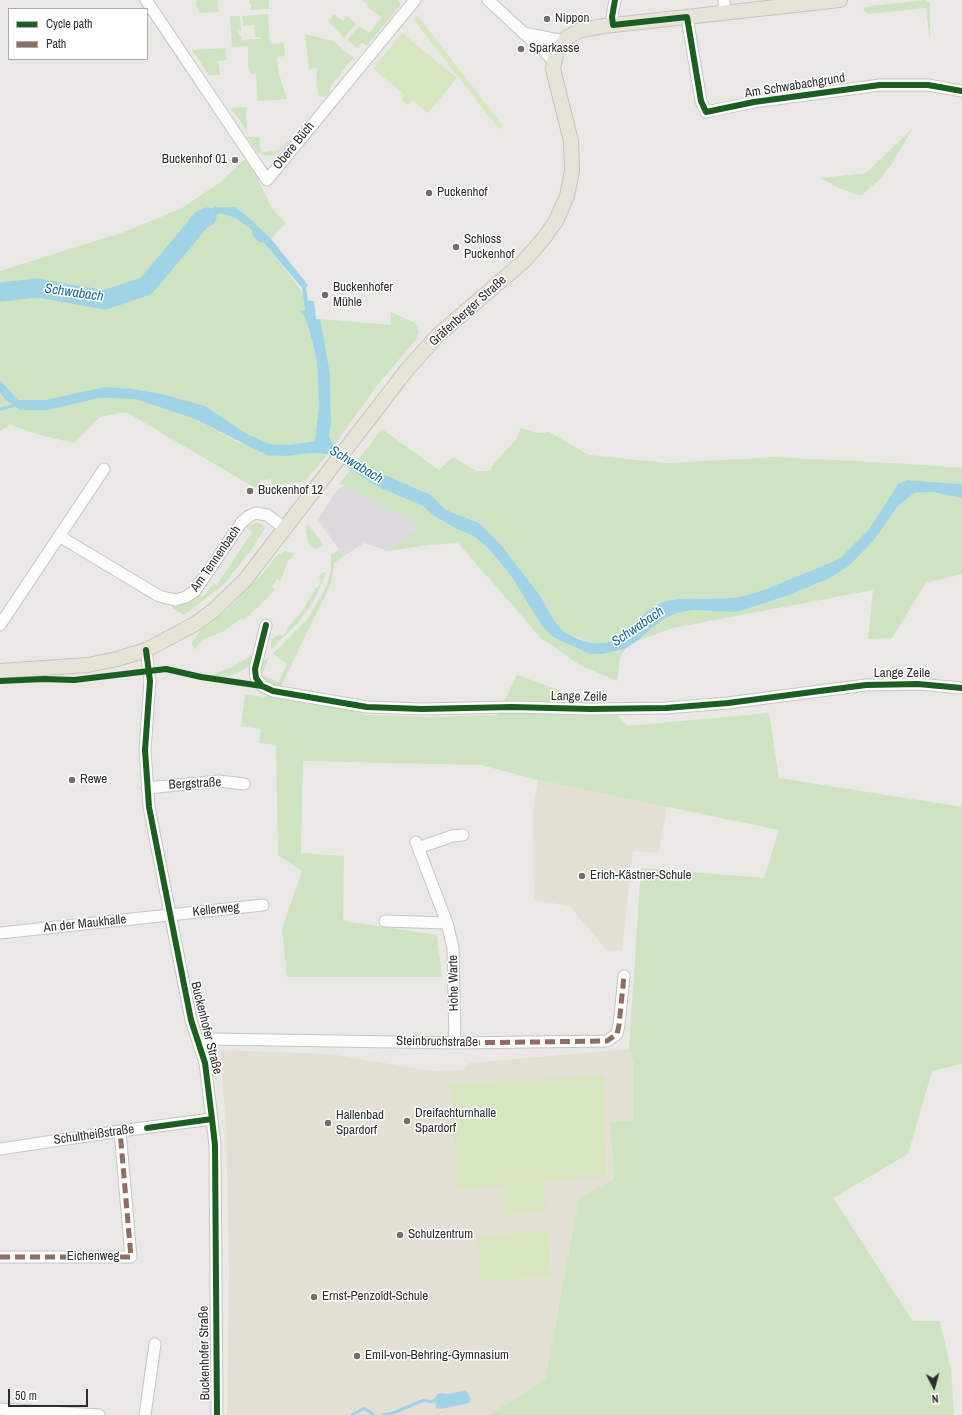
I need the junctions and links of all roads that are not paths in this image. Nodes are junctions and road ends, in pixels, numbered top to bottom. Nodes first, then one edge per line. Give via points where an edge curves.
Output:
1 (146, 0) edge
2 (415, 0) edge
3 (488, 0) edge
4 (615, 0) edge
5 (840, 0) edge
6 (725, 6) edge
7 (687, 17) junction
8 (613, 25) junction
9 (524, 33) junction
10 (564, 41) junction
11 (553, 60) junction
12 (962, 91) edge
13 (104, 469) dead end
14 (286, 529) junction
15 (59, 536) junction
16 (0, 625) edge
17 (266, 625) dead end
18 (146, 650) junction
19 (0, 671) edge
20 (962, 688) edge
21 (244, 784) dead end
22 (147, 788) junction
23 (463, 835) dead end
24 (262, 905) dead end
25 (170, 914) junction
26 (386, 921) dead end
27 (447, 923) junction
28 (0, 933) edge
29 (624, 976) dead end
30 (198, 1041) junction
31 (455, 1043) junction
32 (212, 1120) junction
33 (120, 1131) junction
34 (0, 1149) edge
35 (0, 1257) edge
36 (155, 1344) dead end
37 (0, 1409) edge
38 (100, 1415) edge
39 (146, 1415) edge
40 (217, 1415) edge

1 - 2 street, Obere Büch via 267,180
3 - 9 street
4 - 8 street
5 - 6 main road
6 - 7 main road
7 - 8 main road
7 - 12 street, Am Schwabachgrund via 701,101 706,112 761,101 880,85 928,85
8 - 10 main road via 581,30
9 - 10 street
9 - 11 street
10 - 11 main road via 556,50
11 - 14 main road, Gräfenberger Straße via 554,78 568,127 572,155 571,182 560,212 544,238 524,261 438,335 406,371
13 - 15 street
14 - 15 street, Am Tennenbach via 267,515 256,513 249,516 198,588 189,596 176,600 159,596
14 - 18 main road, Gräfenberger Straße via 245,580 214,610 189,629
15 - 16 street
17 - 20 street, Lange Zeile via 256,662 255,673 260,684 273,691 367,707 422,710 512,707 666,708 889,683
18 - 19 main road, Gräfenberger Straße via 88,664
18 - 22 street, Buckenhofer Straße via 150,681 145,732
21 - 22 street, Bergstraße via 219,782
22 - 25 street, Buckenhofer Straße
23 - 27 street, Hohe Warte via 417,845
24 - 25 street, Kellerweg
25 - 28 street, An der Maukhalle
25 - 30 street, Buckenhofer Straße via 191,1020
26 - 27 street
27 - 31 street, Hohe Warte via 454,956
29 - 31 street, Steinbruchstraße via 617,1034 607,1041
30 - 31 street, Steinbruchstraße via 212,1039
30 - 32 street, Buckenhofer Straße via 205,1062
32 - 33 street, Schultheißstraße
32 - 40 street, Buckenhofer Straße via 215,1145
33 - 34 street, Schultheißstraße
33 - 35 street, Eichenweg via 131,1257
36 - 39 street
37 - 38 street

